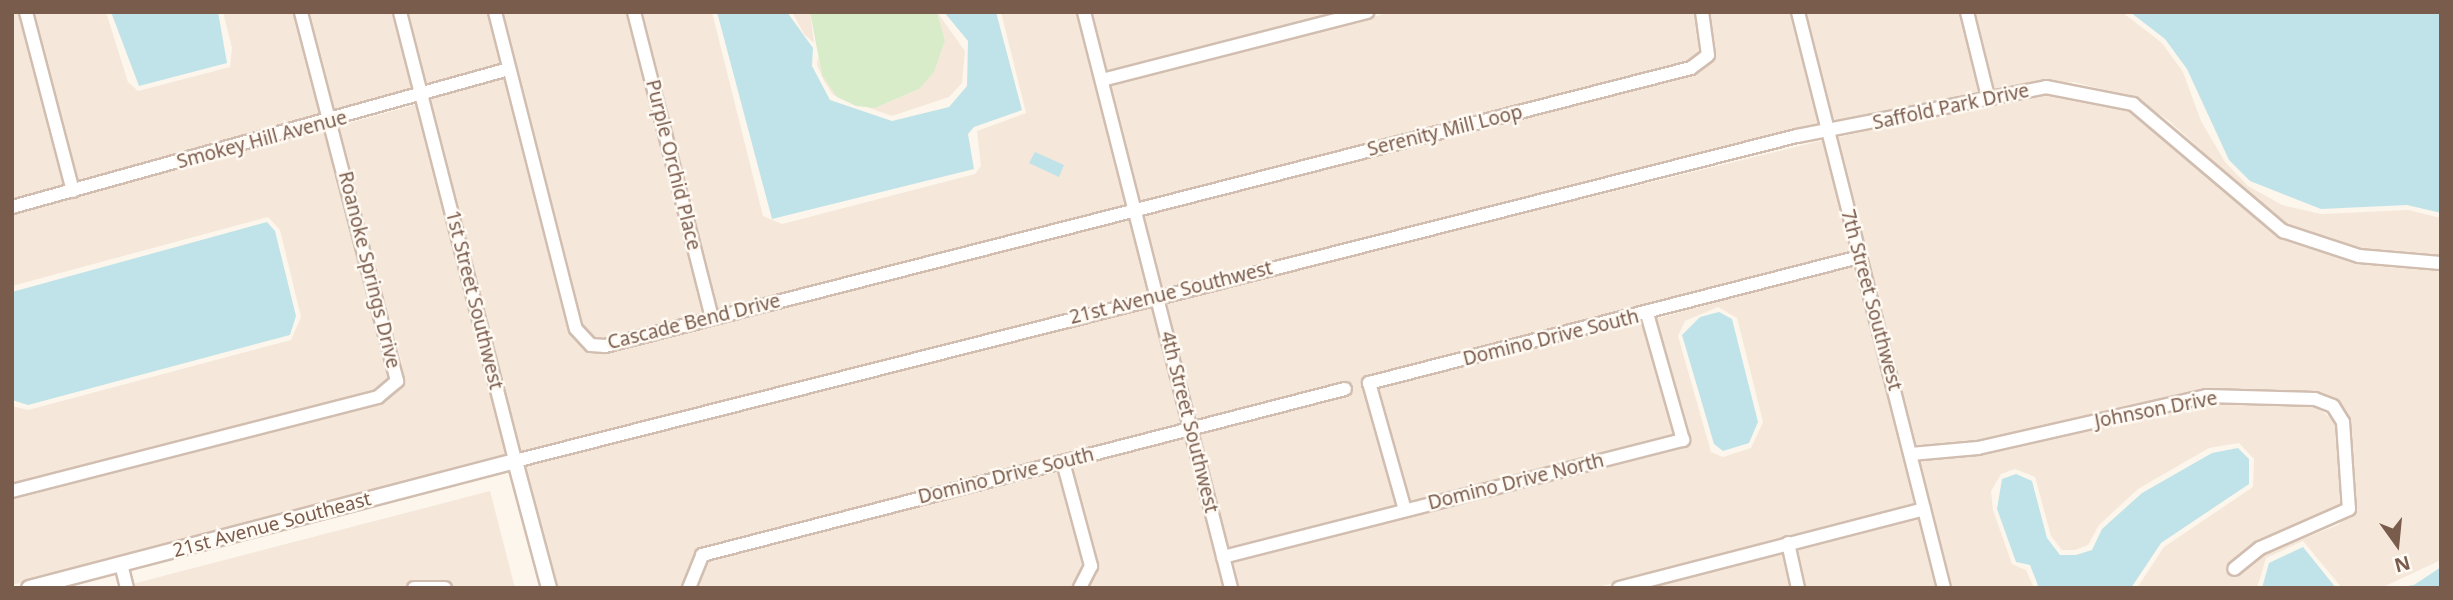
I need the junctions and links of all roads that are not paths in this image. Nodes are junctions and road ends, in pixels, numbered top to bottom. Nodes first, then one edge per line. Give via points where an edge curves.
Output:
1 (26, 12) edge
2 (302, 12) edge
3 (400, 12) edge
4 (495, 12) edge
5 (634, 12) edge
6 (1084, 12) edge
7 (1367, 12) edge
8 (1702, 12) edge
9 (1798, 12) edge
10 (1966, 12) edge
11 (509, 69) junction
12 (1101, 80) junction
13 (421, 97) junction
14 (1988, 97) junction
15 (330, 121) junction
16 (1828, 133) junction
17 (73, 191) junction
18 (12, 207) edge
19 (1135, 210) junction
20 (1859, 257) junction
21 (2441, 263) edge
22 (1157, 297) junction
23 (1647, 314) junction
24 (712, 318) junction
25 (1345, 388) dead end
26 (1189, 430) junction
27 (1911, 454) junction
28 (515, 461) junction
29 (1063, 462) junction
30 (12, 491) edge
31 (1924, 509) junction
32 (1405, 510) junction
33 (1788, 544) junction
34 (1223, 556) junction
35 (121, 564) junction
36 (2234, 569) dead end
37 (29, 588) edge
38 (127, 588) edge
39 (414, 588) edge
40 (445, 588) edge
41 (550, 588) edge
42 (690, 588) edge
43 (1080, 588) edge
44 (1231, 588) edge
45 (1619, 588) edge
46 (1798, 588) edge
47 (1944, 588) edge

1 - 17 street
2 - 15 street, Roanoke Springs Drive
3 - 13 street, 1st Street Southwest
4 - 11 street, Cascade Bend Drive
5 - 24 street, Purple Orchid Place
6 - 12 street, 4th Street Southwest
7 - 12 street
8 - 19 street, Serenity Mill Loop via 1708,55 1690,68
9 - 16 street, 7th Street Southwest
10 - 14 street
11 - 13 street, Smokey Hill Avenue via 429,89
11 - 24 street, Cascade Bend Drive via 582,339 605,346
12 - 19 street, 4th Street Southwest
13 - 15 street, Smokey Hill Avenue
13 - 28 street, 1st Street Southwest
14 - 16 street, Saffold Park Drive
14 - 21 street, Saffold Park Drive via 2075,88 2133,104 2283,231 2360,256
15 - 17 street, Smokey Hill Avenue
15 - 30 street, Roanoke Springs Drive via 397,365 390,391
16 - 20 street, 7th Street Southwest
16 - 22 street, 21st Avenue Southwest
17 - 18 street, Smokey Hill Avenue
19 - 22 street, 4th Street Southwest
19 - 24 street, Cascade Bend Drive
20 - 23 street, Domino Drive South
20 - 27 street, 7th Street Southwest
22 - 26 street, 4th Street Southwest
22 - 28 street, 21st Avenue Southwest
23 - 32 street, Domino Drive North via 1683,440
23 - 32 street, Domino Drive South via 1369,383
25 - 26 street, Domino Drive South
26 - 29 street, Domino Drive South
26 - 34 street, 4th Street Southwest
27 - 31 street, 7th Street Southwest
27 - 36 street, Johnson Drive via 1978,448 2207,396 2315,399 2333,406 2343,422 2349,509 2260,548
28 - 35 street, 21st Avenue Southeast
28 - 41 street, 1st Street Southwest
29 - 42 street, Domino Drive South via 702,555
29 - 43 street via 1091,566
31 - 33 street
31 - 47 street, 7th Street Southwest
32 - 34 street, Domino Drive North
33 - 45 street
33 - 46 street
34 - 44 street, 4th Street Southwest
35 - 37 street, 21st Avenue Southeast
35 - 38 street
39 - 40 street

